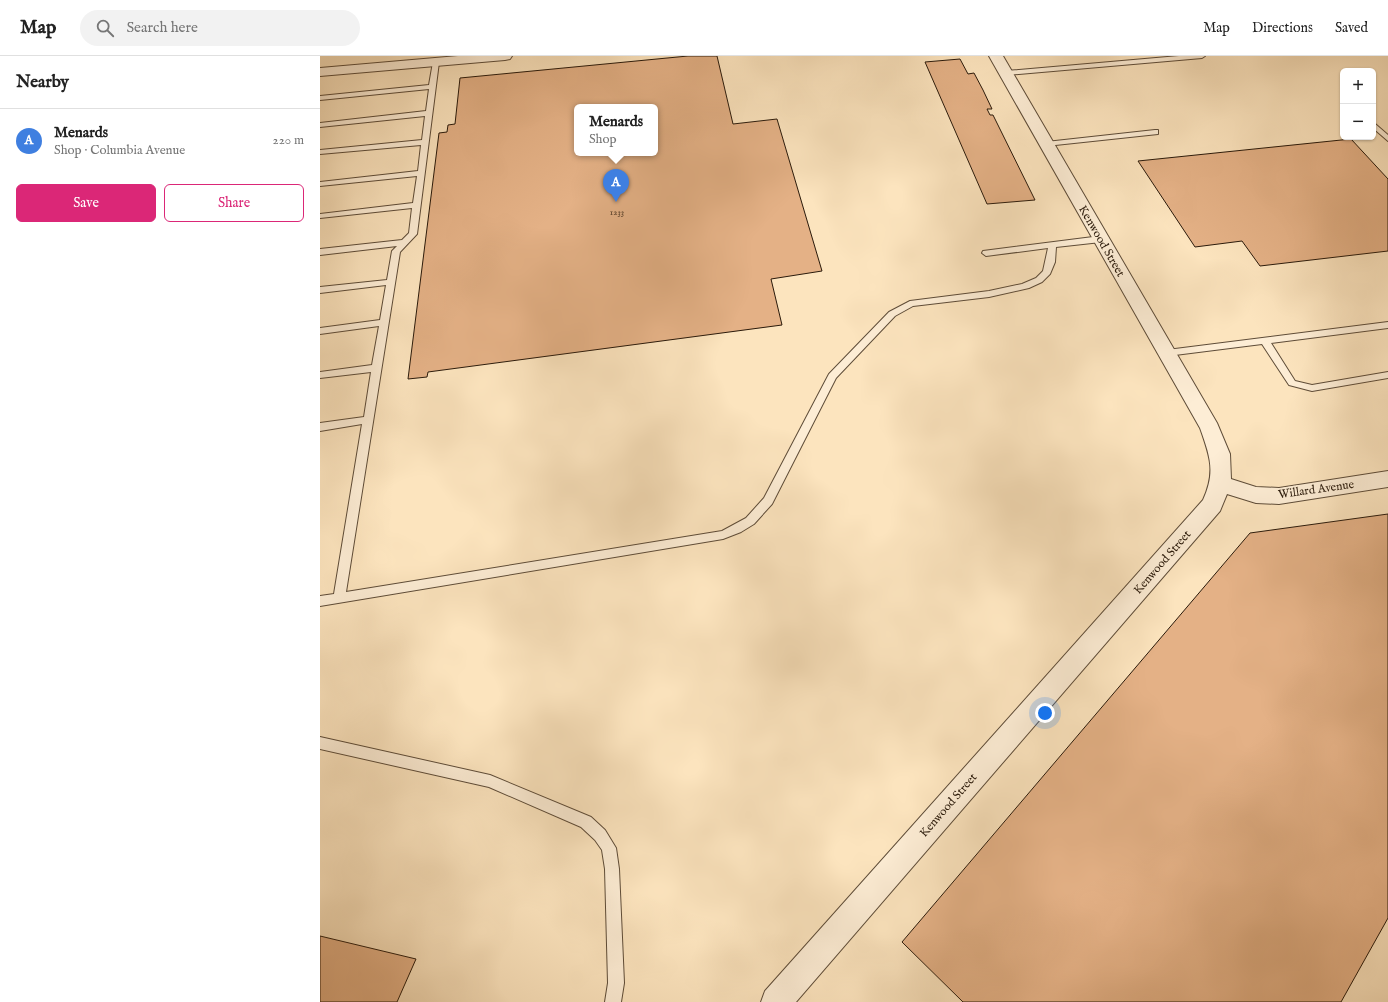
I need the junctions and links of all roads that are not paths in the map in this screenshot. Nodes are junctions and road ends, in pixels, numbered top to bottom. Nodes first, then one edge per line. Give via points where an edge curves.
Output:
1 (505, 56) edge
2 (996, 56) edge
3 (1202, 56) edge
4 (436, 62) junction
5 (320, 72) edge
6 (1006, 73) junction
7 (432, 87) junction
8 (320, 98) edge
9 (429, 113) junction
10 (320, 125) edge
11 (1376, 127) edge
12 (1155, 132) dead end
13 (1388, 139) edge
14 (425, 142) junction
15 (1046, 144) junction
16 (320, 152) edge
17 (421, 173) junction
18 (320, 184) edge
19 (417, 205) junction
20 (320, 216) edge
21 (1101, 239) junction
22 (405, 242) junction
23 (1052, 245) junction
24 (320, 252) edge
25 (986, 253) dead end
26 (391, 282) junction
27 (320, 290) edge
28 (384, 322) junction
29 (1388, 325) edge
30 (320, 331) edge
31 (1264, 340) junction
32 (1167, 353) junction
33 (377, 368) junction
34 (320, 375) edge
35 (1388, 376) edge
36 (368, 420) junction
37 (320, 427) edge
38 (1388, 479) edge
39 (1221, 484) junction
40 (339, 598) junction
41 (320, 602) edge
42 (320, 743) edge
43 (613, 1002) edge
44 (776, 1002) edge

1 - 4 street
2 - 6 street, Kenwood Street
3 - 6 lane
4 - 5 street
4 - 7 lane
6 - 15 street, Kenwood Street
7 - 8 lane
7 - 9 lane
9 - 10 lane
9 - 14 lane
11 - 13 lane
12 - 15 lane
14 - 16 lane
14 - 17 lane
15 - 21 street, Kenwood Street
17 - 18 lane
17 - 19 lane
19 - 20 lane
19 - 22 lane via 413,234
21 - 23 lane
21 - 32 street, Kenwood Street
22 - 24 lane
22 - 26 lane via 396,250
23 - 25 lane
23 - 40 lane via 1047,274 1031,285 1010,291 910,304 892,314 832,376 768,501 750,521 737,529 723,535
26 - 27 lane
26 - 28 lane
28 - 30 lane
28 - 33 lane
29 - 31 lane
31 - 32 lane
31 - 35 lane via 1292,383 1299,386 1312,388
32 - 39 street, Kenwood Street via 1210,428 1220,454
33 - 34 lane
33 - 36 lane
36 - 37 lane
36 - 40 lane
38 - 39 street, Willard Avenue via 1279,496 1256,495
39 - 44 street, Kenwood Street via 1212,504
40 - 41 lane
42 - 43 lane via 490,781 586,822 609,848 616,983

